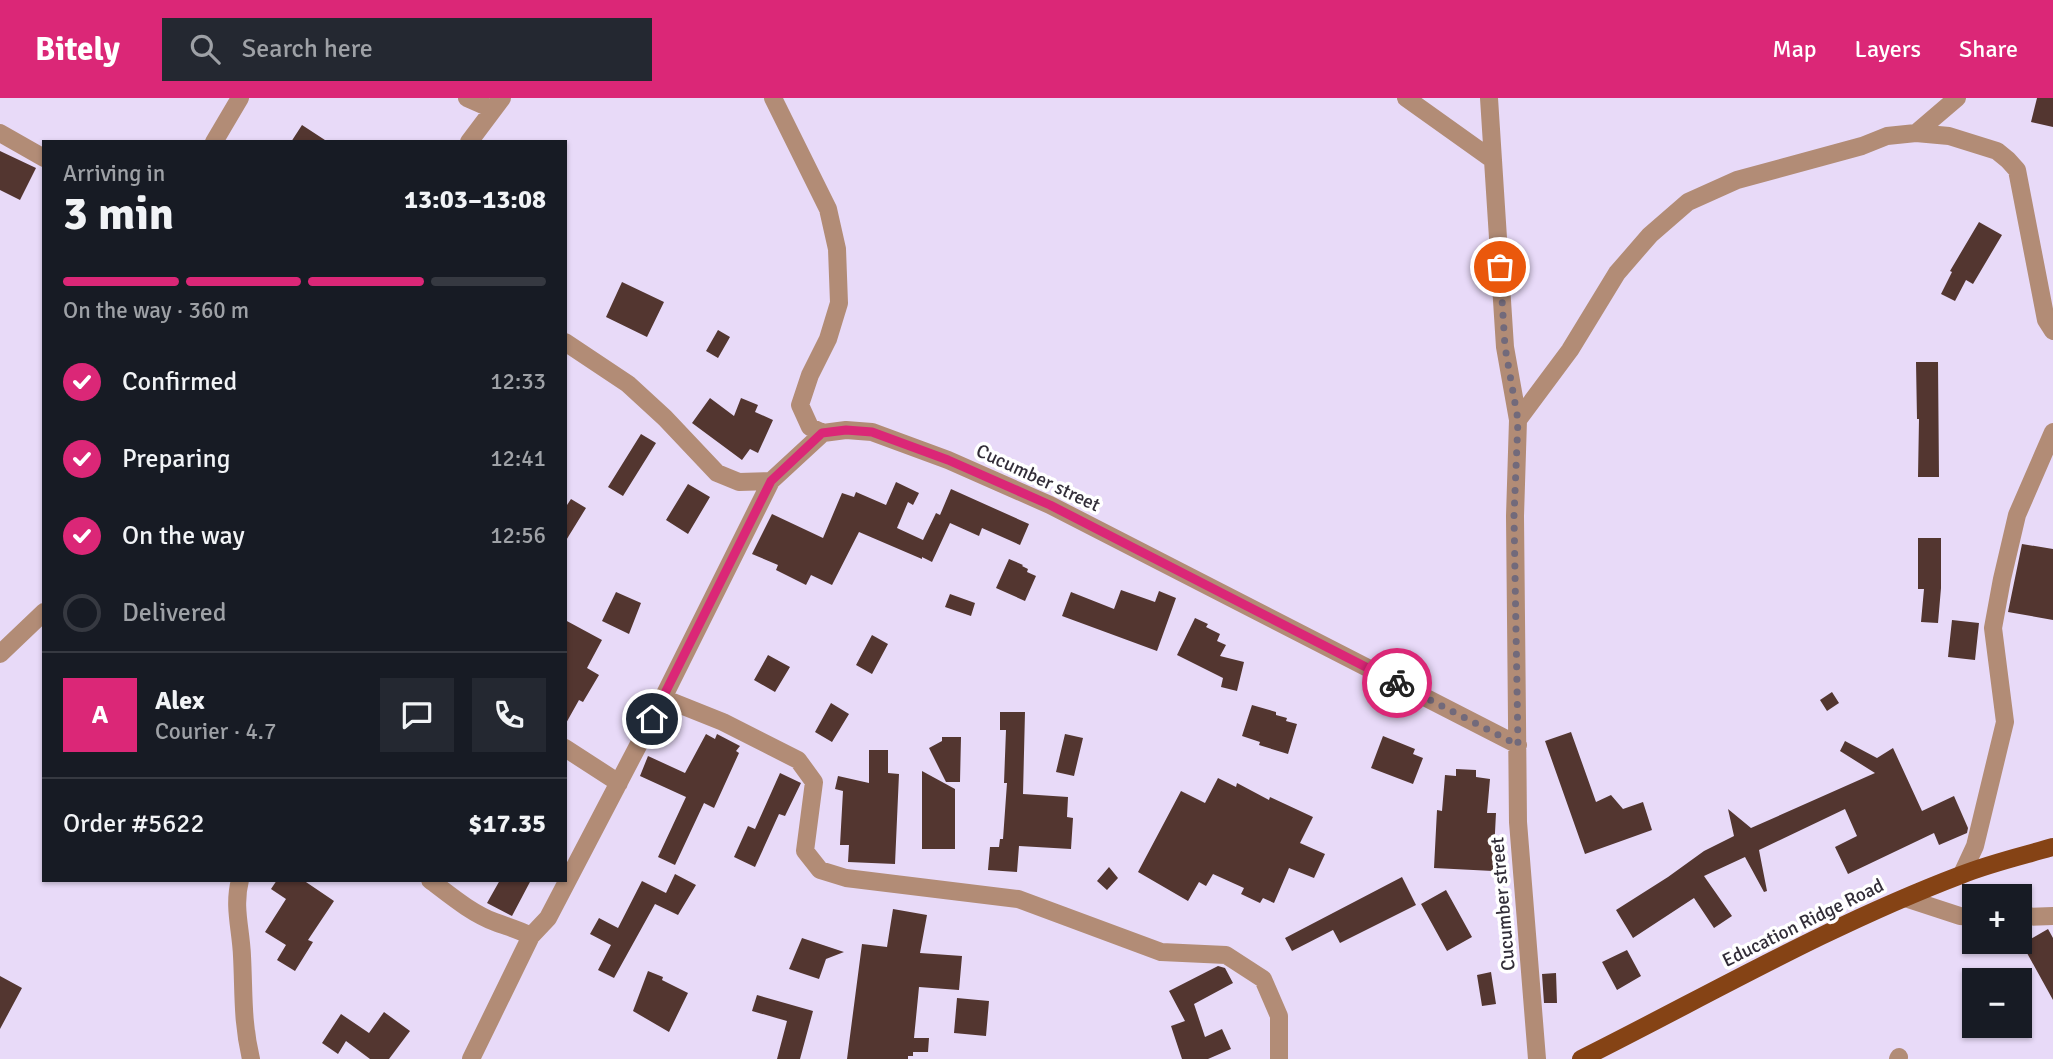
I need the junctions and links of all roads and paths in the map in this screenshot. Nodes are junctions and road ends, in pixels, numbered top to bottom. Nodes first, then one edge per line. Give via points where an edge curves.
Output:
1 (240, 98) edge
2 (467, 98) edge
3 (773, 98) edge
4 (1406, 98) edge
5 (1489, 98) edge
6 (1957, 98) edge
7 (497, 104) edge
8 (0, 133) edge
9 (1916, 134) junction
10 (215, 140) edge
11 (471, 140) edge
12 (42, 157) edge
13 (1493, 160) junction
14 (2033, 263) junction
15 (2053, 267) edge
16 (2053, 331) edge
17 (567, 343) edge
18 (1518, 420) junction
19 (2053, 432) edge
20 (822, 433) junction
21 (771, 481) junction
22 (42, 614) edge
23 (0, 654) edge
24 (663, 698) junction
25 (1518, 745) junction
26 (567, 749) edge
27 (620, 783) junction
28 (2053, 847) edge
29 (1962, 874) junction
30 (240, 882) edge
31 (433, 882) edge
32 (1905, 898) junction
33 (1962, 916) edge
34 (2053, 916) edge
35 (2032, 917) edge
36 (531, 936) junction
37 (251, 1059) edge
38 (471, 1059) edge
39 (1279, 1059) edge
40 (1537, 1059) edge
41 (1582, 1059) edge

1 - 10 street
2 - 7 street
3 - 20 street via 828,209 837,249 839,303 800,405 810,427
4 - 13 street
5 - 13 street, Cucumber street
6 - 9 street
7 - 11 street
8 - 12 street
9 - 14 street via 1972,141 2008,160 2017,170
9 - 18 street via 1887,136 1737,180 1688,202 1650,235 1617,273 1570,350
13 - 18 street, Cucumber street via 1505,347
14 - 15 street
14 - 16 street via 2046,320
17 - 21 street via 628,384 717,473 739,482
18 - 25 street, Cucumber street via 1514,516
19 - 29 street via 2017,515 2002,579 1993,628 2005,723 1975,846
20 - 21 street
20 - 25 street, Cucumber street via 872,432 1038,499
21 - 24 street
22 - 23 street
24 - 27 street
24 - 39 street via 798,760 814,782 805,851 820,870 846,878 1018,899 1161,952 1226,955 1263,979 1279,1016
25 - 40 street, Cucumber street via 1518,822
26 - 27 street
27 - 36 street via 548,918
28 - 29 main road, Education Ridge Road
29 - 32 main road, Education Ridge Road
30 - 37 street via 236,916 244,1028
31 - 36 street via 466,907
32 - 33 street
32 - 41 main road, Education Ridge Road via 1767,962
34 - 35 street
36 - 38 street

